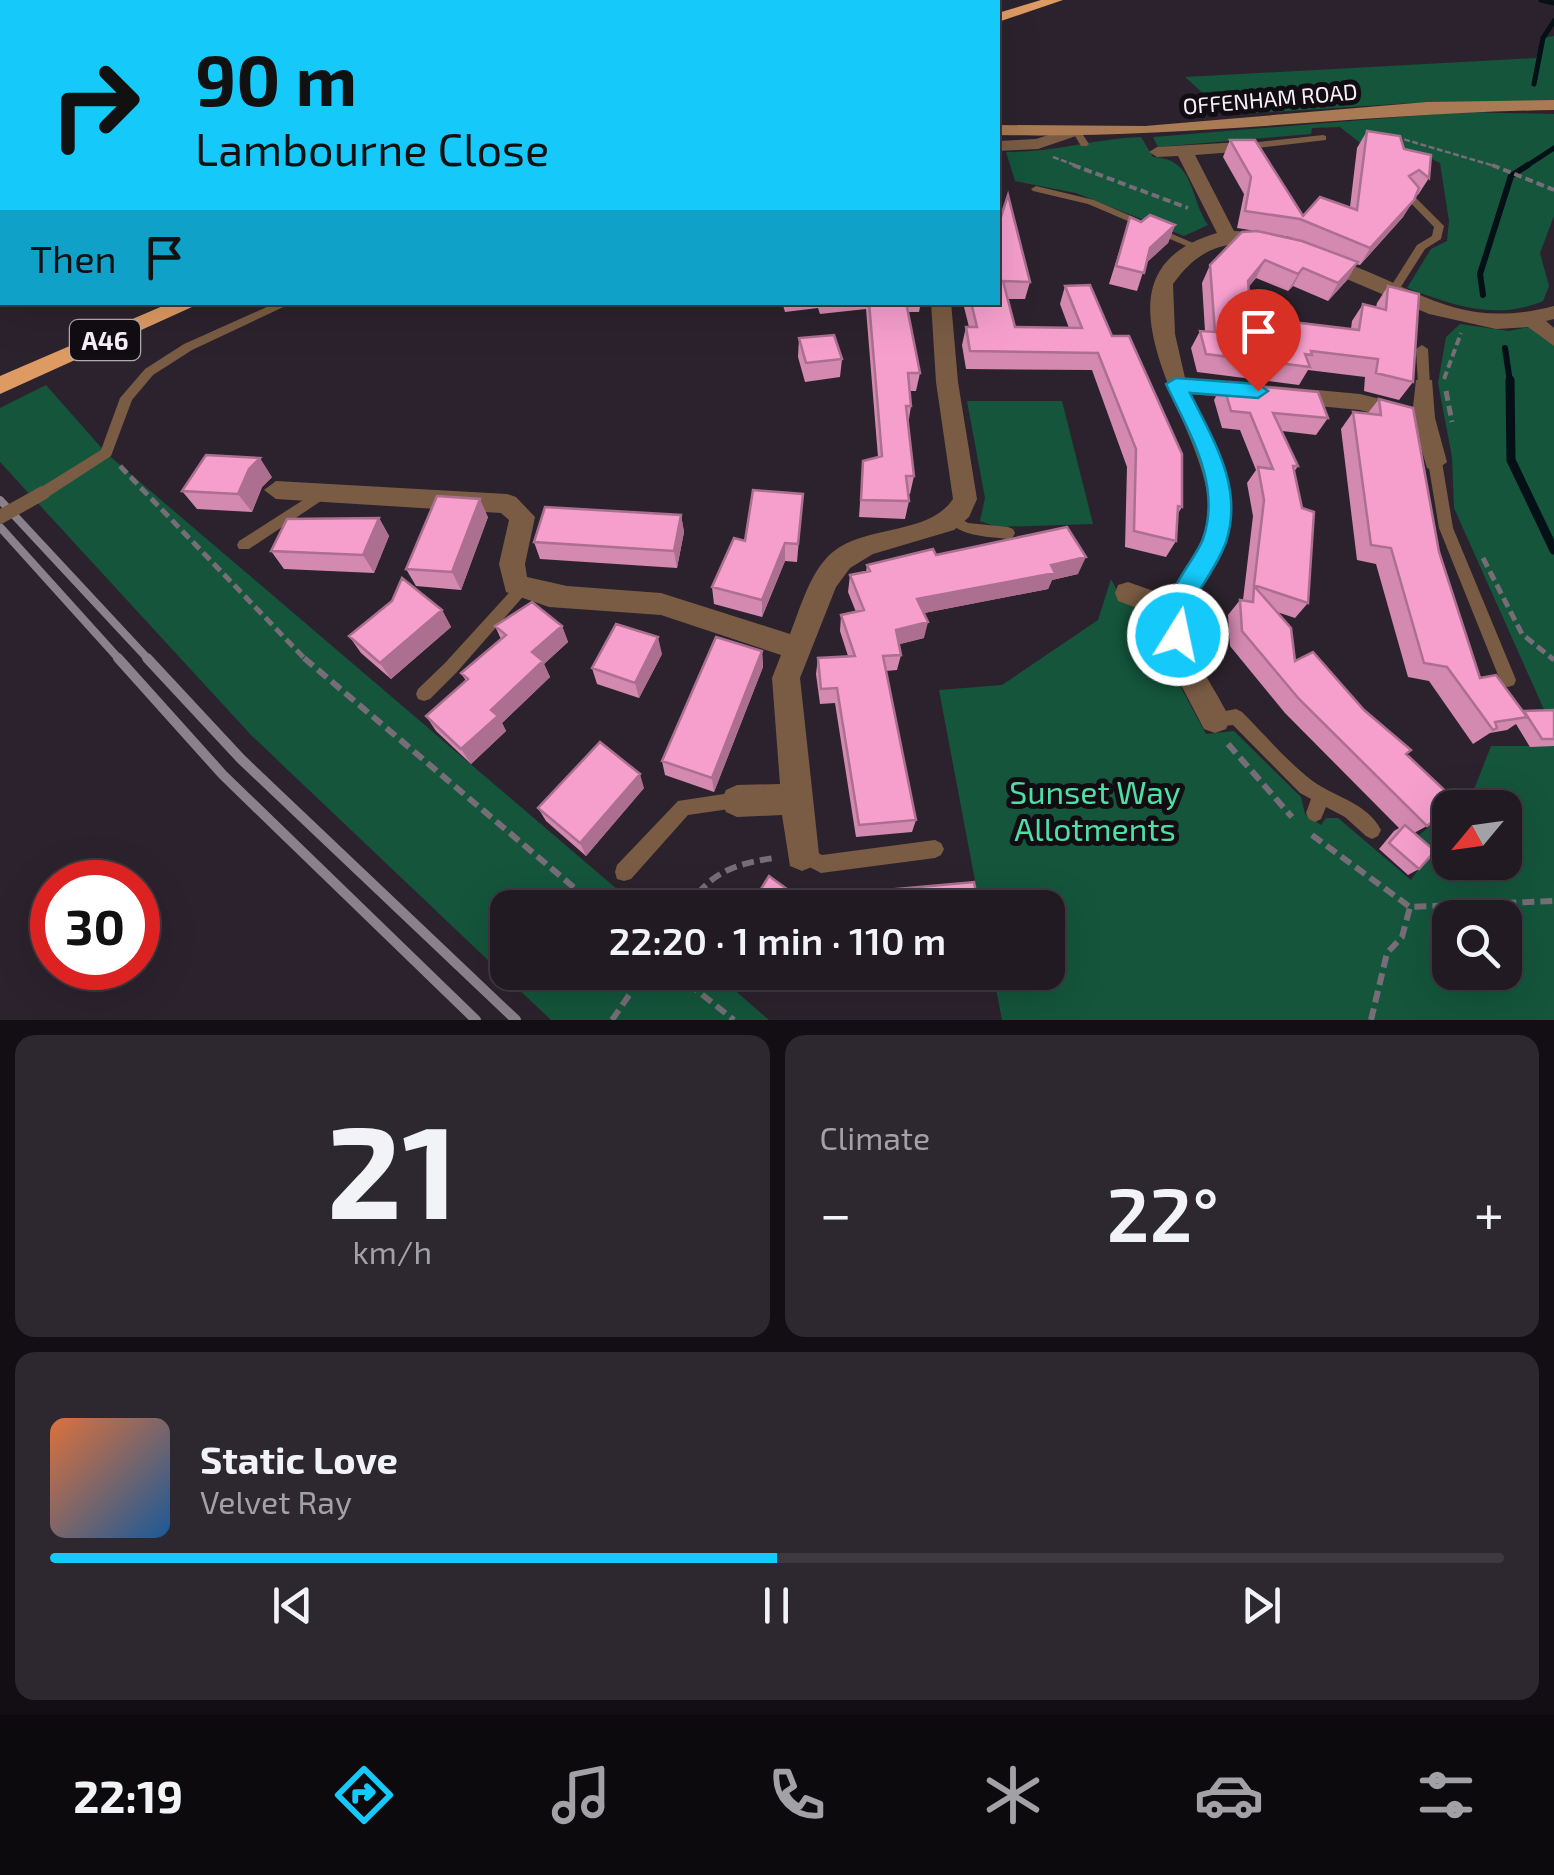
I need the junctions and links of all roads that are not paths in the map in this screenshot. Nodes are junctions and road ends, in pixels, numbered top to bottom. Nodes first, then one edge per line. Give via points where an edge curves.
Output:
1 (1056, 0) edge
2 (1000, 17) edge
3 (1552, 106) edge
4 (1000, 130) edge
5 (1080, 138) junction
6 (1323, 138) dead end
7 (1000, 146) edge
8 (1241, 147) joint
9 (1184, 151) junction
10 (1157, 152) dead end
11 (1036, 188) dead end
12 (1407, 194) edge
13 (1223, 227) junction
14 (1195, 246) junction
15 (1393, 291) junction
16 (185, 305) edge
17 (281, 305) edge
18 (941, 305) edge
19 (1554, 312) edge
20 (1531, 319) junction
21 (1554, 339) edge
22 (1422, 349) dead end
23 (9, 382) edge
24 (1176, 384) junction
25 (1424, 385) joint
26 (1424, 418) junction
27 (1435, 462) joint
28 (276, 490) dead end
29 (322, 493) junction
30 (0, 517) edge
31 (952, 518) junction
32 (307, 526) edge
33 (1008, 533) dead end
34 (244, 546) dead end
35 (522, 588) junction
36 (1128, 593) dead end
37 (1174, 610) junction
38 (796, 648) junction
39 (1508, 680) dead end
40 (424, 694) dead end
41 (1215, 718) joint
42 (795, 799) junction
43 (737, 801) joint
44 (1372, 830) dead end
45 (935, 849) dead end
46 (802, 854) joint
47 (624, 872) dead end

1 - 2 highway
3 - 5 main road, OFFENHAM ROAD via 1428,107
4 - 5 main road, OFFENHAM ROAD
5 - 7 street
6 - 8 lane
8 - 9 street
9 - 10 street
9 - 13 street
11 - 14 lane via 1091,202
12 - 15 lane via 1439,226
13 - 14 street
13 - 15 street
14 - 24 street via 1163,284 1164,336
15 - 20 street via 1472,319
16 - 23 highway, A46
17 - 30 lane, bridge via 149,372 126,398 106,453
18 - 31 street via 966,486
19 - 20 street
20 - 21 street
22 - 25 lane
24 - 26 street via 1360,402
24 - 37 street via 1214,464 1221,497 1214,542
25 - 26 street
26 - 27 street
27 - 39 lane via 1446,528
28 - 29 street
29 - 32 street
29 - 34 lane
29 - 35 street via 506,504 522,517 512,564
31 - 33 lane via 965,528
31 - 38 street via 841,560
35 - 38 street via 660,604
35 - 40 lane via 468,655
36 - 37 street
37 - 41 street via 1182,660
38 - 42 street via 786,678
41 - 44 lane via 1236,717 1318,805 1351,811
42 - 43 street
42 - 46 street
43 - 47 lane via 684,807
45 - 46 lane via 821,864

